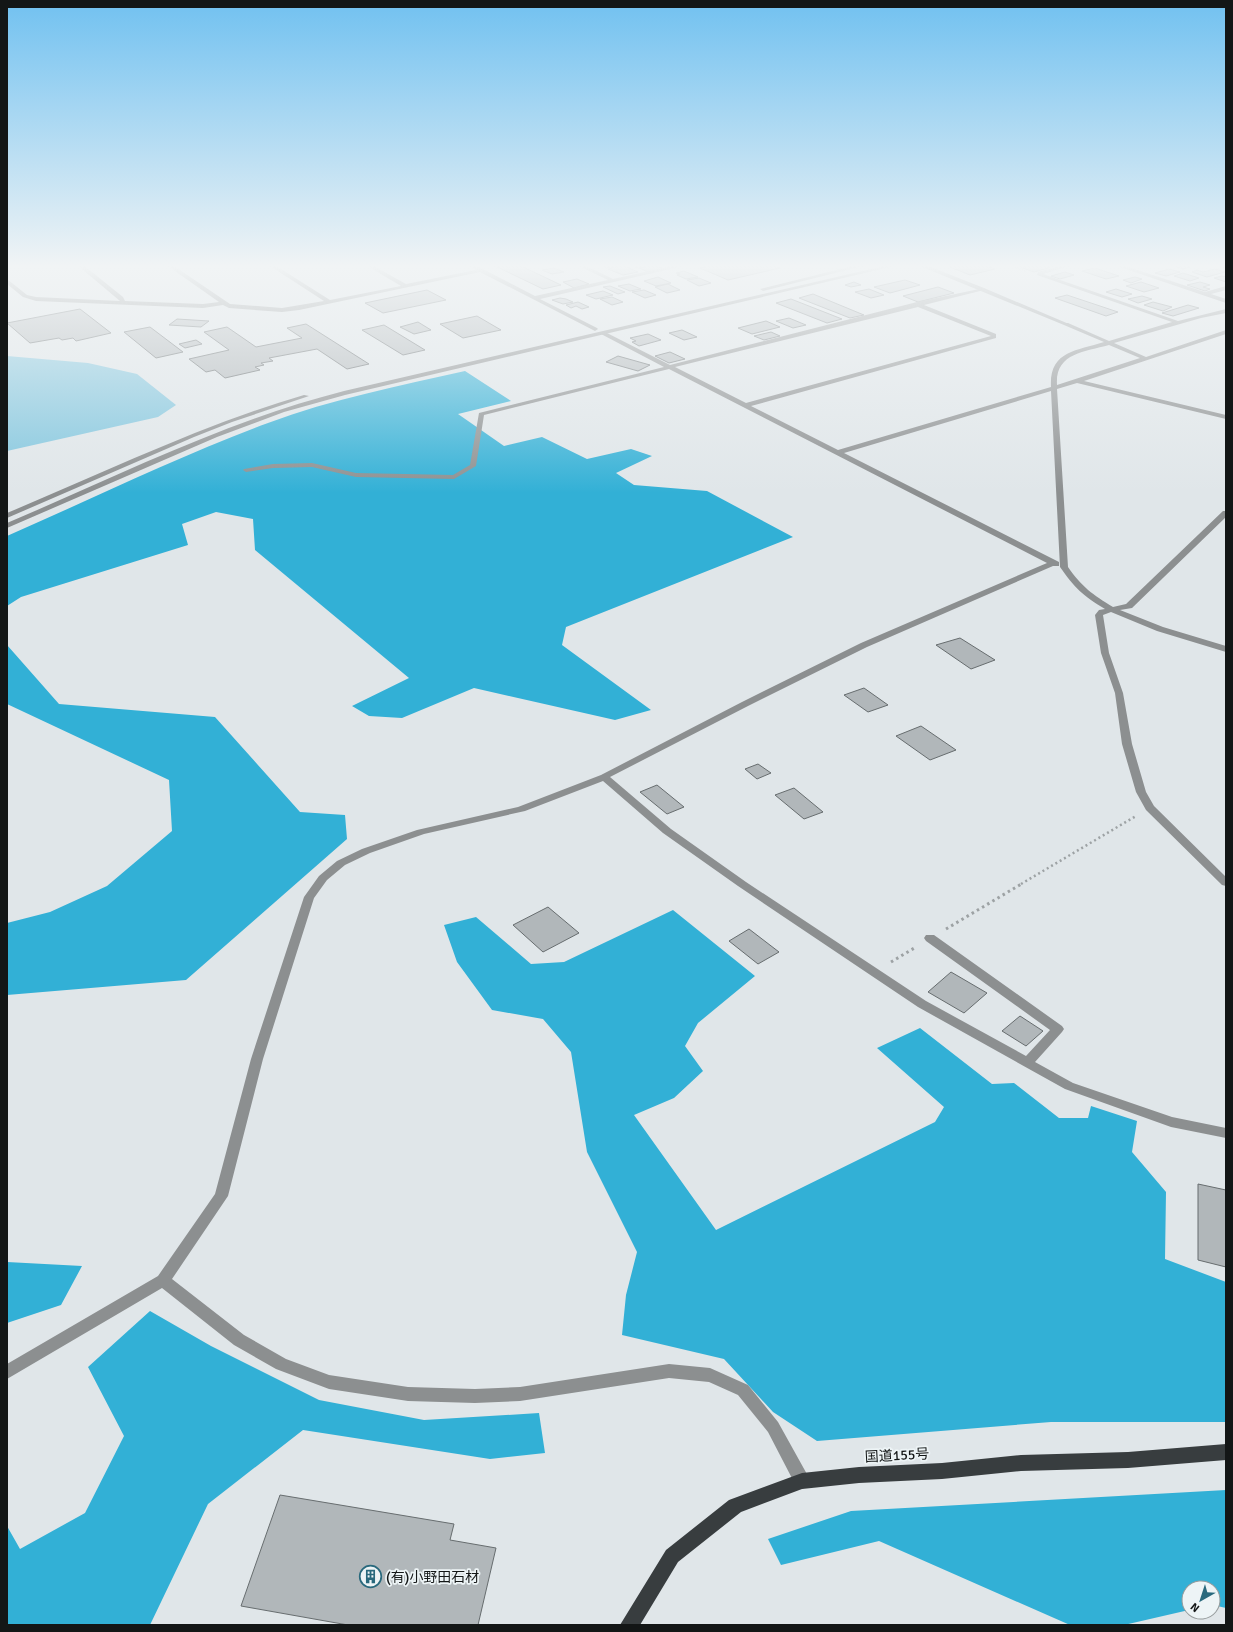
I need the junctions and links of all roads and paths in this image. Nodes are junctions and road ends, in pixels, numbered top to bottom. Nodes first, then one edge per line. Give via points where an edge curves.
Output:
1 (546, 340) edge
2 (576, 340) edge
3 (615, 340) edge
4 (774, 340) edge
5 (983, 340) edge
6 (1104, 340) edge
7 (1114, 340) edge
8 (1200, 340) edge
9 (1108, 342) junction
10 (1144, 358) junction
11 (668, 367) junction
12 (1077, 381) junction
13 (1055, 388) junction
14 (744, 406) junction
15 (1226, 417) edge
16 (837, 452) junction
17 (246, 470) dead end
18 (1226, 513) edge
19 (7, 516) edge
20 (7, 526) edge
21 (1053, 563) junction
22 (1064, 567) junction
23 (1112, 609) junction
24 (1226, 648) edge
25 (604, 777) junction
26 (1150, 808) junction
27 (1226, 883) edge
28 (930, 938) junction
29 (875, 971) junction
30 (1027, 1063) junction
31 (1226, 1133) edge
32 (163, 1280) junction
33 (7, 1372) edge
34 (1226, 1452) edge
35 (802, 1482) junction
36 (629, 1625) edge

1 - 19 street via 288,401 192,436
2 - 20 street via 295,406 245,423
3 - 11 street
4 - 11 street
5 - 14 street
6 - 9 street
7 - 9 street
8 - 10 street
9 - 10 street
9 - 13 street via 1074,353 1058,363 1054,368
10 - 12 street
11 - 14 street
11 - 17 street via 481,414 473,466 454,477 356,475 312,465
12 - 13 street
12 - 15 street
13 - 16 street
13 - 22 street
14 - 16 street
16 - 21 street
18 - 23 street via 1129,606
21 - 22 street
21 - 25 street via 864,644
22 - 23 street via 1076,586
23 - 24 street via 1134,620
23 - 26 street via 1099,615 1106,653 1119,693 1127,744 1141,792
25 - 29 street via 680,840
25 - 32 street via 550,800 421,832 366,851 341,863 323,878 309,897 257,1059 221,1196
26 - 27 street
26 - 28 path
28 - 29 path
28 - 30 street via 1058,1029
29 - 30 street via 922,1004
30 - 31 street via 1069,1086 1114,1103 1171,1122
32 - 33 street
32 - 35 street via 239,1340 281,1364 329,1382 408,1394 475,1396 520,1394 669,1371 710,1374 743,1390 773,1427
34 - 35 highway, 国道155号 via 1128,1460 1021,1463 942,1471 859,1475
35 - 36 highway, 国道155号 via 735,1506 672,1556

